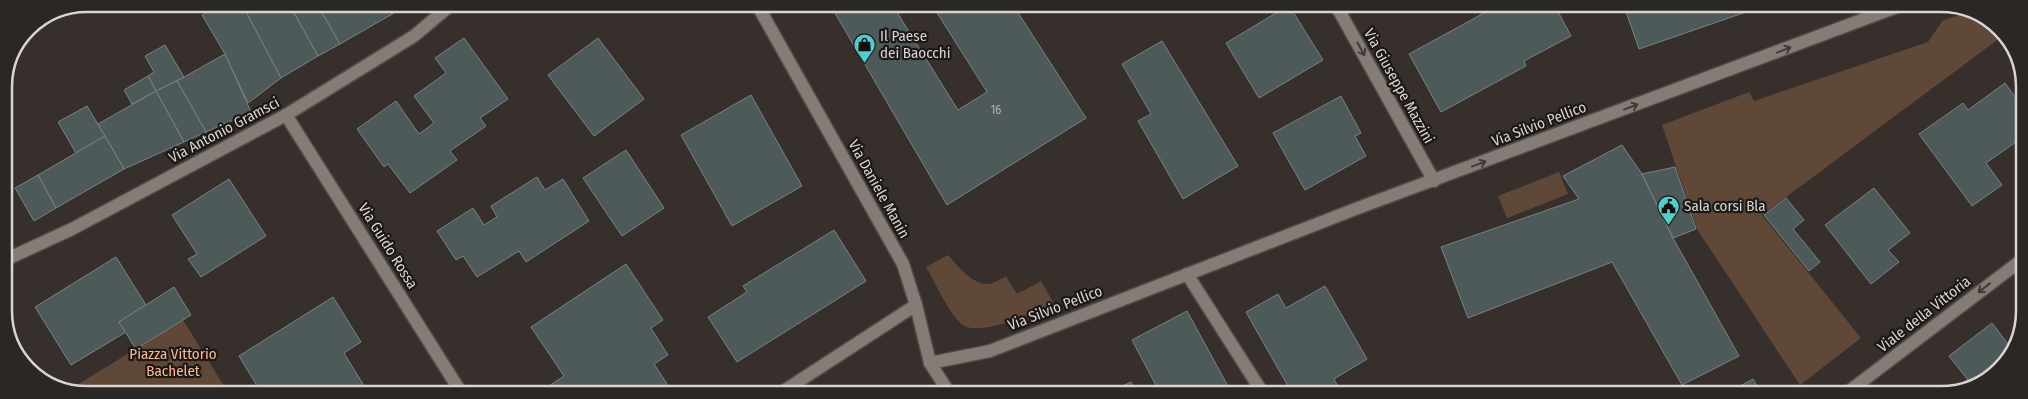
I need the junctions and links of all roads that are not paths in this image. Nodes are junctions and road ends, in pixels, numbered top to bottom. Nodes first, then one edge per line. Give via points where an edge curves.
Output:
1 (442, 12) edge
2 (761, 12) edge
3 (1340, 12) edge
4 (1886, 12) edge
5 (286, 115) junction
6 (1434, 181) junction
7 (12, 257) edge
8 (2016, 264) edge
9 (1187, 274) junction
10 (916, 305) junction
11 (930, 363) junction
12 (457, 386) edge
13 (791, 386) edge
14 (945, 386) edge
15 (1258, 386) edge
16 (1856, 386) edge

1 - 5 street, Via Antonio Gramsci via 414,36
2 - 10 street, Via Daniele Manin via 903,264
3 -> 6 street, Via Giuseppe Mazzini
6 -> 4 street, Via Silvio Pellico
5 - 7 street, Via Antonio Gramsci via 72,229
5 - 12 street, Via Guido Rossa
6 - 9 street, Via Silvio Pellico
8 -> 16 street, Viale della Vittoria
9 - 11 street, Via Silvio Pellico via 990,350
9 - 15 street
10 - 11 street, Via Daniele Manin
10 - 13 street
11 - 14 street, Via Daniele Manin

